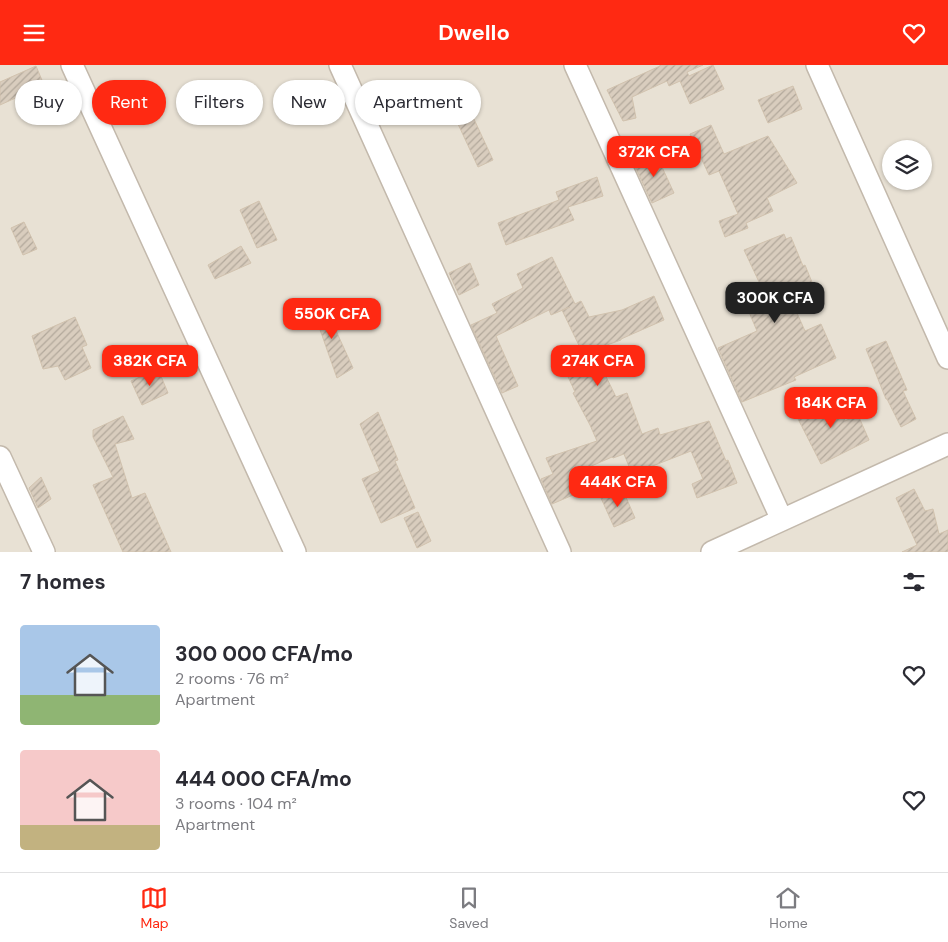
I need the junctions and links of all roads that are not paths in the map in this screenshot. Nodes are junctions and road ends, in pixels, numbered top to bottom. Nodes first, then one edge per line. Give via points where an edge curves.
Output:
1 (72, 65) edge
2 (340, 65) edge
3 (575, 65) edge
4 (816, 65) edge
5 (948, 358) edge
6 (948, 444) edge
7 (0, 457) edge
8 (782, 520) junction
9 (44, 552) edge
10 (295, 552) edge
11 (560, 552) edge
12 (712, 552) edge

1 - 10 street
2 - 11 street
3 - 8 street
4 - 5 street
6 - 8 street
7 - 9 street
8 - 12 street

